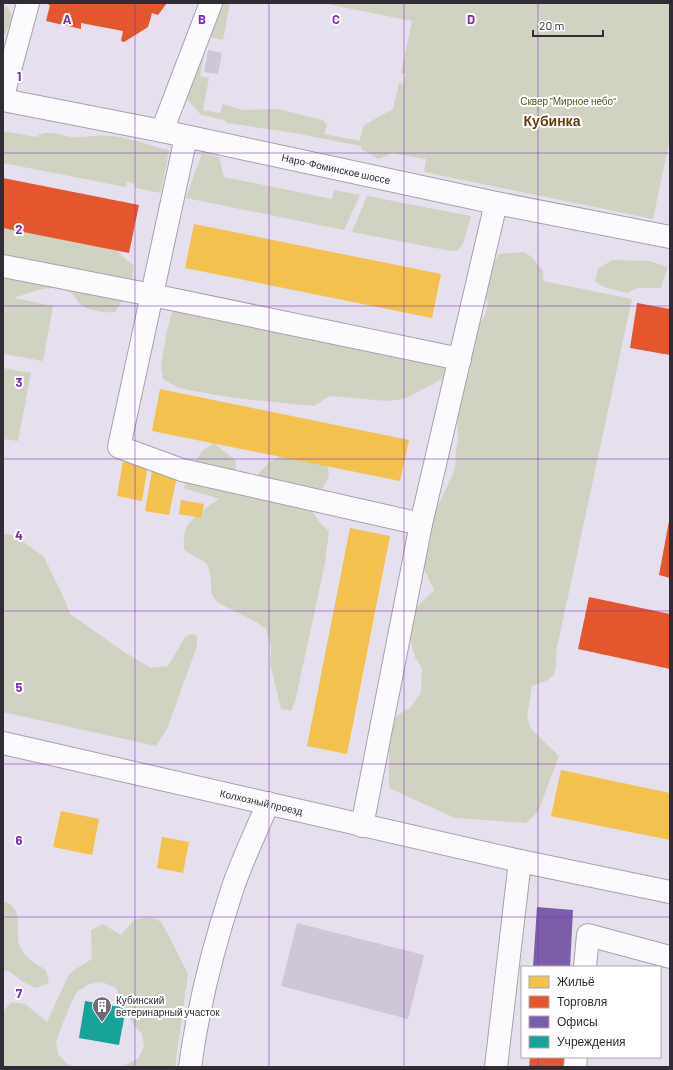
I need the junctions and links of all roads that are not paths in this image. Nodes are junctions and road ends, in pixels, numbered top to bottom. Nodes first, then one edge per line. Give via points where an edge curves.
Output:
1 (28, 3) edge
2 (210, 3) edge
3 (3, 96) edge
4 (3, 100) edge
5 (162, 131) junction
6 (186, 137) junction
7 (496, 203) junction
8 (670, 237) edge
9 (3, 266) edge
10 (152, 295) junction
11 (460, 359) junction
12 (421, 524) junction
13 (3, 742) edge
14 (268, 803) junction
15 (362, 826) junction
16 (520, 861) junction
17 (670, 892) edge
18 (670, 957) edge
19 (585, 966) edge
20 (190, 1067) edge
21 (496, 1067) edge

1 - 3 street
2 - 5 street
4 - 5 street, Наро-Фоминское шоссе
5 - 6 street, Наро-Фоминское шоссе
6 - 7 street, Наро-Фоминское шоссе
6 - 10 street
7 - 8 street, Наро-Фоминское шоссе
7 - 11 street
9 - 10 street
10 - 11 street
10 - 12 street via 119,447 182,470
11 - 12 street
12 - 15 street
13 - 14 street, Колхозный проезд
14 - 15 street, Колхозный проезд
14 - 20 street via 233,889 207,974
15 - 16 street, Колхозный проезд
16 - 17 street, Колхозный проезд
16 - 21 street
18 - 19 street via 588,935

